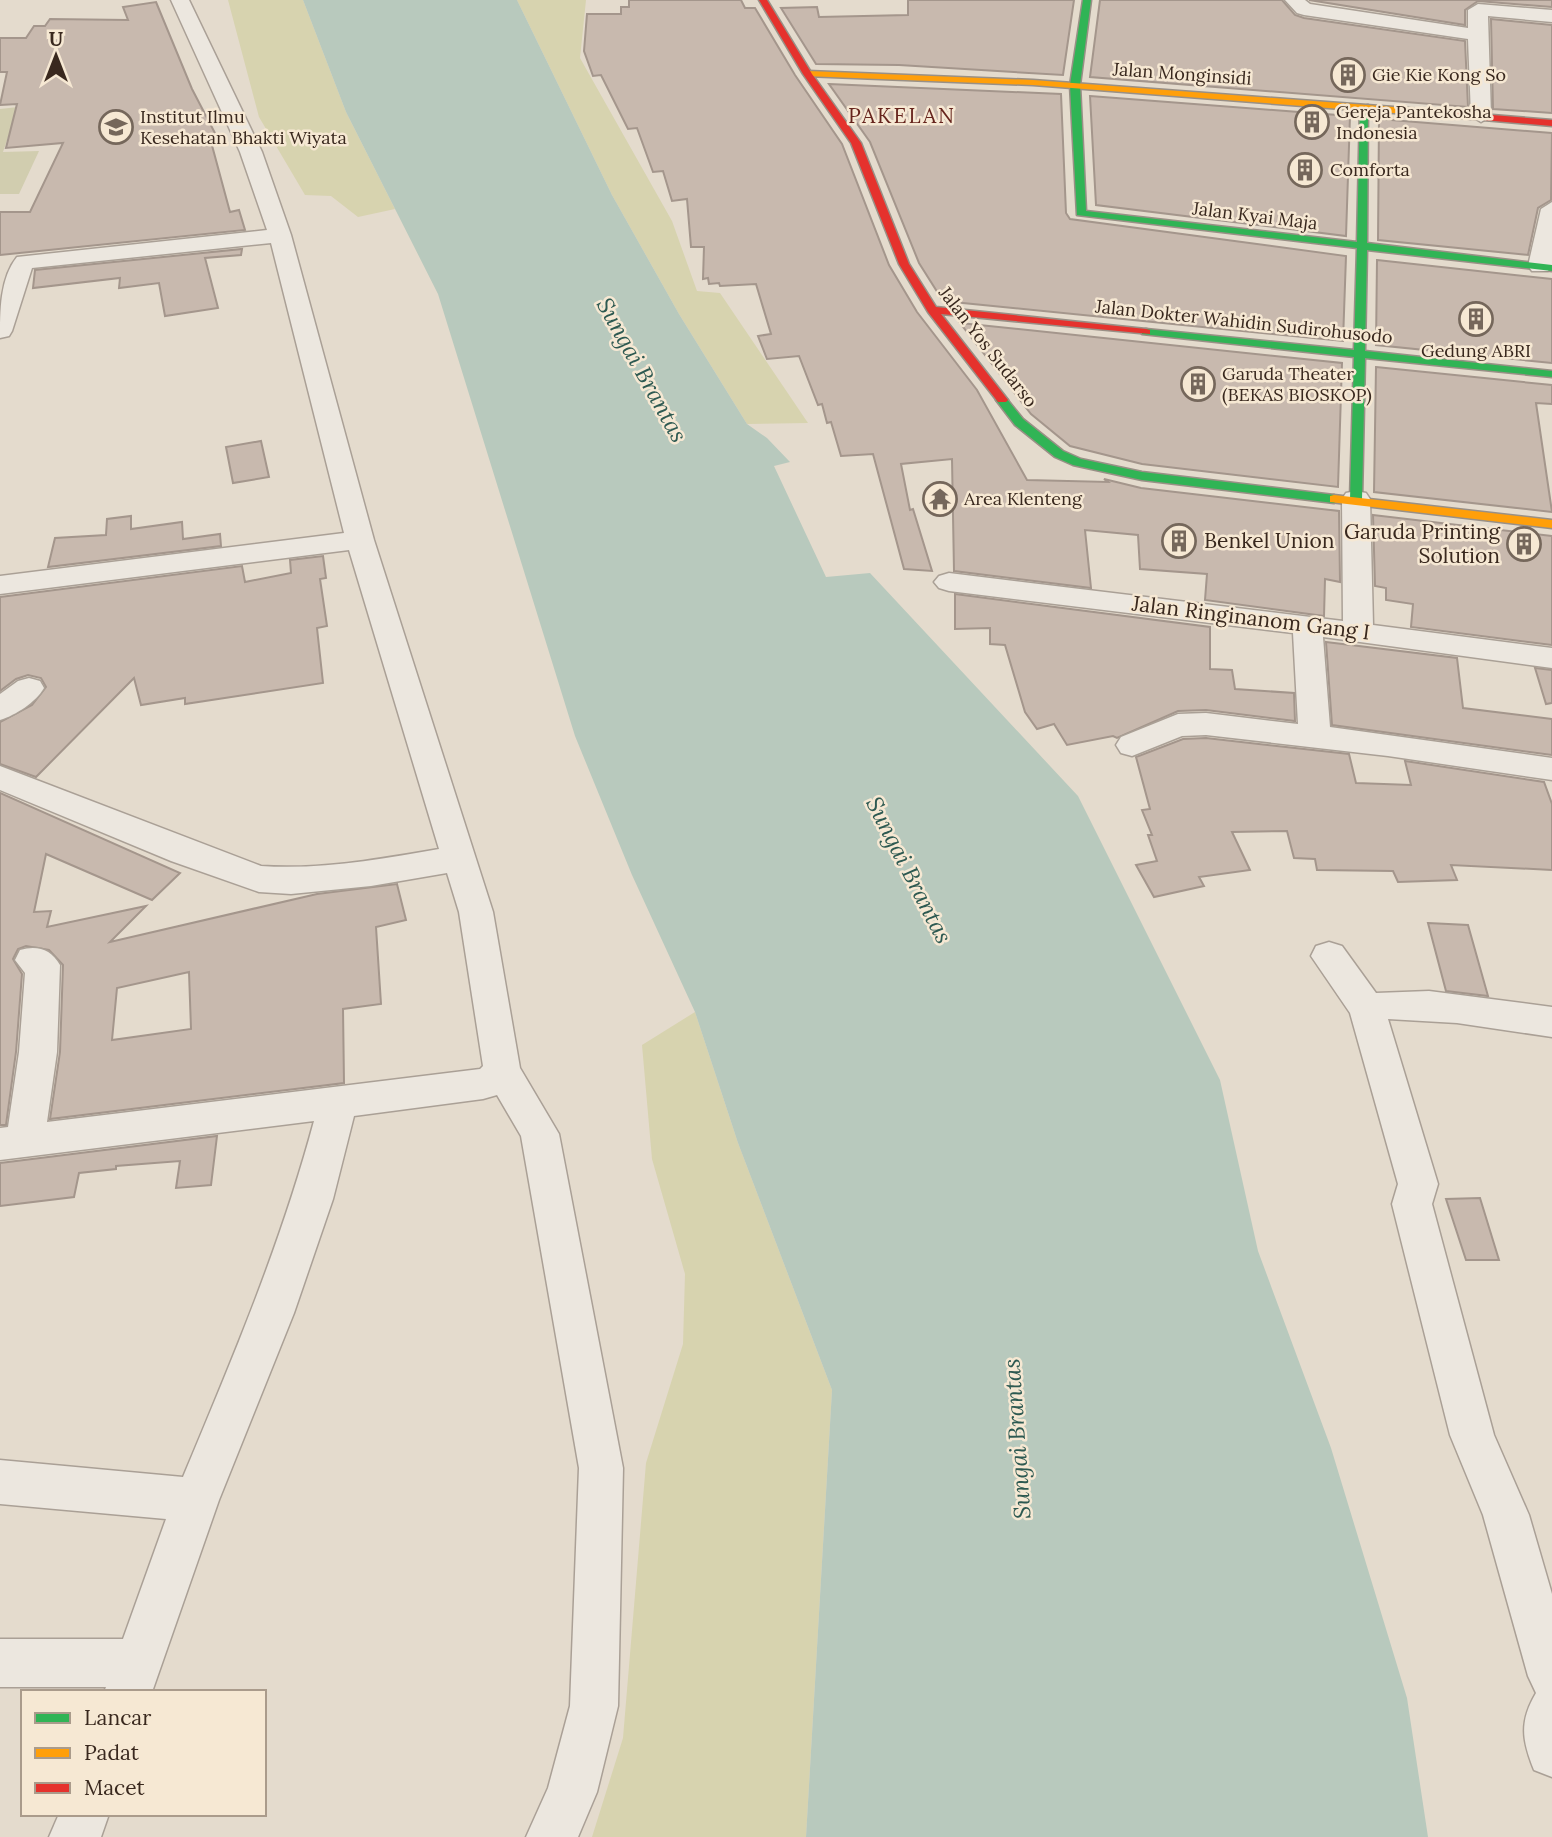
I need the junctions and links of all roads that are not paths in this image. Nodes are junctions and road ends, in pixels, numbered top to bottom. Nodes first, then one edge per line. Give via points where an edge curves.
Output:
1 (180, 0) edge
2 (763, 0) edge
3 (1087, 0) edge
4 (1299, 4) edge
5 (1477, 5) edge
6 (1552, 16) edge
7 (1478, 34) junction
8 (808, 74) junction
9 (1074, 85) junction
10 (1365, 107) junction
11 (1481, 117) junction
12 (1552, 123) edge
13 (1552, 209) edge
14 (279, 235) junction
15 (1361, 248) junction
16 (1546, 267) edge
17 (932, 310) junction
18 (0, 331) edge
19 (1361, 354) junction
20 (1552, 374) edge
21 (1356, 499) junction
22 (1552, 524) edge
23 (360, 540) junction
24 (949, 582) dead end
25 (0, 585) edge
26 (1307, 625) junction
27 (1358, 632) junction
28 (1552, 658) edge
29 (29, 688) dead end
30 (0, 709) edge
31 (1315, 736) junction
32 (1132, 745) dead end
33 (1552, 769) edge
34 (0, 777) edge
35 (459, 858) junction
36 (1329, 956) dead end
37 (33, 960) dead end
38 (1368, 1009) junction
39 (1552, 1022) edge
40 (502, 1070) junction
41 (338, 1103) junction
42 (12, 1143) edge
43 (0, 1482) edge
44 (196, 1500) junction
45 (0, 1663) edge
46 (1552, 1676) edge
47 (133, 1677) edge
48 (1552, 1711) edge
49 (1552, 1752) edge
50 (83, 1816) edge
51 (75, 1837) edge
52 (552, 1837) edge

1 - 14 street via 251,152
2 - 8 street, Jalan Yos Sudarso
3 - 9 street
4 - 7 street
5 - 6 street
5 - 7 street
7 - 11 street
8 - 9 street, Jalan Monginsidi
8 - 17 street, Jalan Yos Sudarso via 856,143 904,264
9 - 10 street, Jalan Monginsidi
9 - 15 street, Jalan Kyai Maja via 1079,209 1084,215
10 - 11 street, Jalan Monginsidi
10 - 15 street
11 - 12 street, Jalan Monginsidi
13 - 16 street
14 - 18 street via 25,262 19,268
14 - 23 street
15 - 16 street, Jalan Kyai Maja
15 - 19 street
17 - 19 street, Jalan Dokter Wahidin Sudirohusodo
17 - 21 street, Jalan Yos Sudarso via 1019,422 1059,454 1142,476
19 - 20 street, Jalan Dokter Wahidin Sudirohusodo
19 - 21 street
21 - 22 street, Jalan Yos Sudarso
21 - 27 street
23 - 25 street
23 - 35 street
24 - 26 street, Jalan Ringinanom Gang I
26 - 27 street, Jalan Ringinanom Gang I
26 - 31 street
27 - 28 street, Jalan Ringinanom Gang I
29 - 30 street
31 - 32 street via 1187,724
31 - 33 street
34 - 35 street via 259,879 291,881 370,873
35 - 40 street via 476,912
36 - 38 street
37 - 42 street via 42,965 43,973 38,1052
38 - 39 street via 1384,1005 1464,1009
38 - 46 street via 1418,1184 1412,1204 1472,1436 1499,1500
40 - 41 street via 483,1084
40 - 52 street via 540,1134 601,1468 594,1706 572,1792
41 - 42 street
41 - 44 street via 313,1199 273,1313
43 - 44 street
44 - 47 street
45 - 47 street
48 - 49 street via 1547,1737
50 - 51 street

